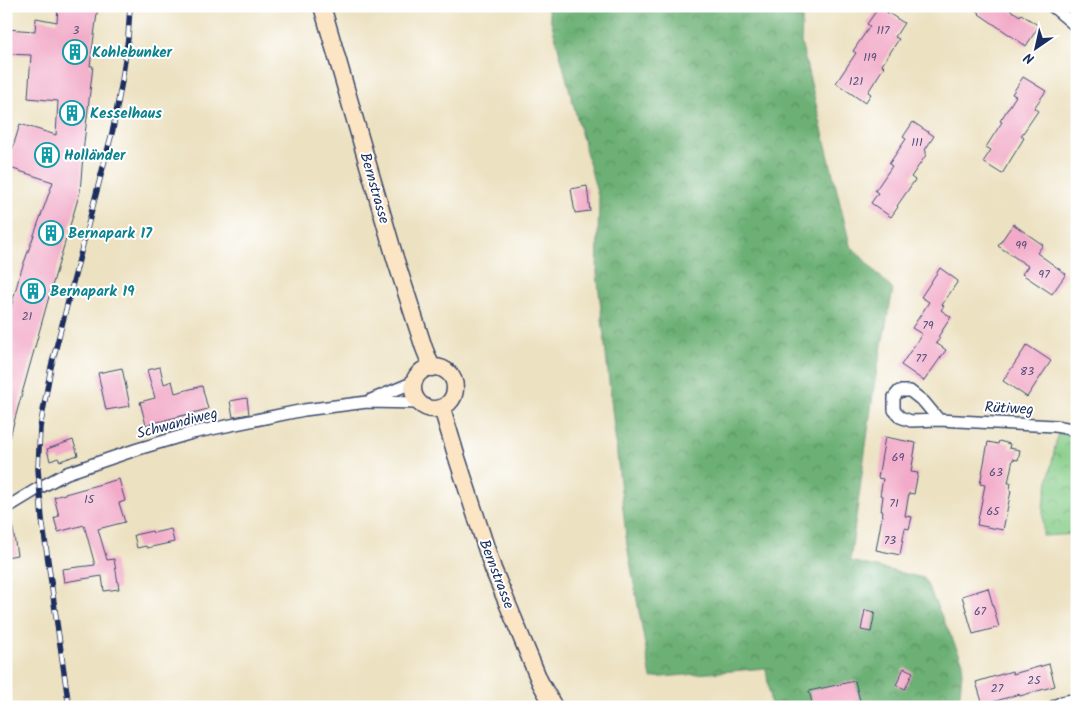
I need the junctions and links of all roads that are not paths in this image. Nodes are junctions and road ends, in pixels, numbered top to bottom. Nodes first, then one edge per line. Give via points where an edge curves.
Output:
1 (322, 6) edge
2 (1052, 6) edge
3 (1077, 27) edge
4 (432, 368) junction
5 (414, 382) junction
6 (367, 402) junction
7 (420, 403) junction
8 (442, 408) junction
9 (939, 420) dead end
10 (1077, 430) edge
11 (6, 508) edge
12 (1077, 699) edge
13 (554, 707) edge
14 (1054, 707) edge

1 - 4 main road, Bernstrasse via 395,258
2 - 3 street
4 - 5 main road via 421,372
4 - 8 main road via 448,372 454,382 452,400
5 - 6 street, Schwandiweg
5 - 7 main road via 414,393
6 - 7 street, Schwandiweg
6 - 11 street, Schwandiweg via 304,410 192,433 67,473
7 - 8 main road via 430,409
8 - 13 main road, Bernstrasse via 493,569 540,682
9 - 10 street, Rütiweg
12 - 14 street

